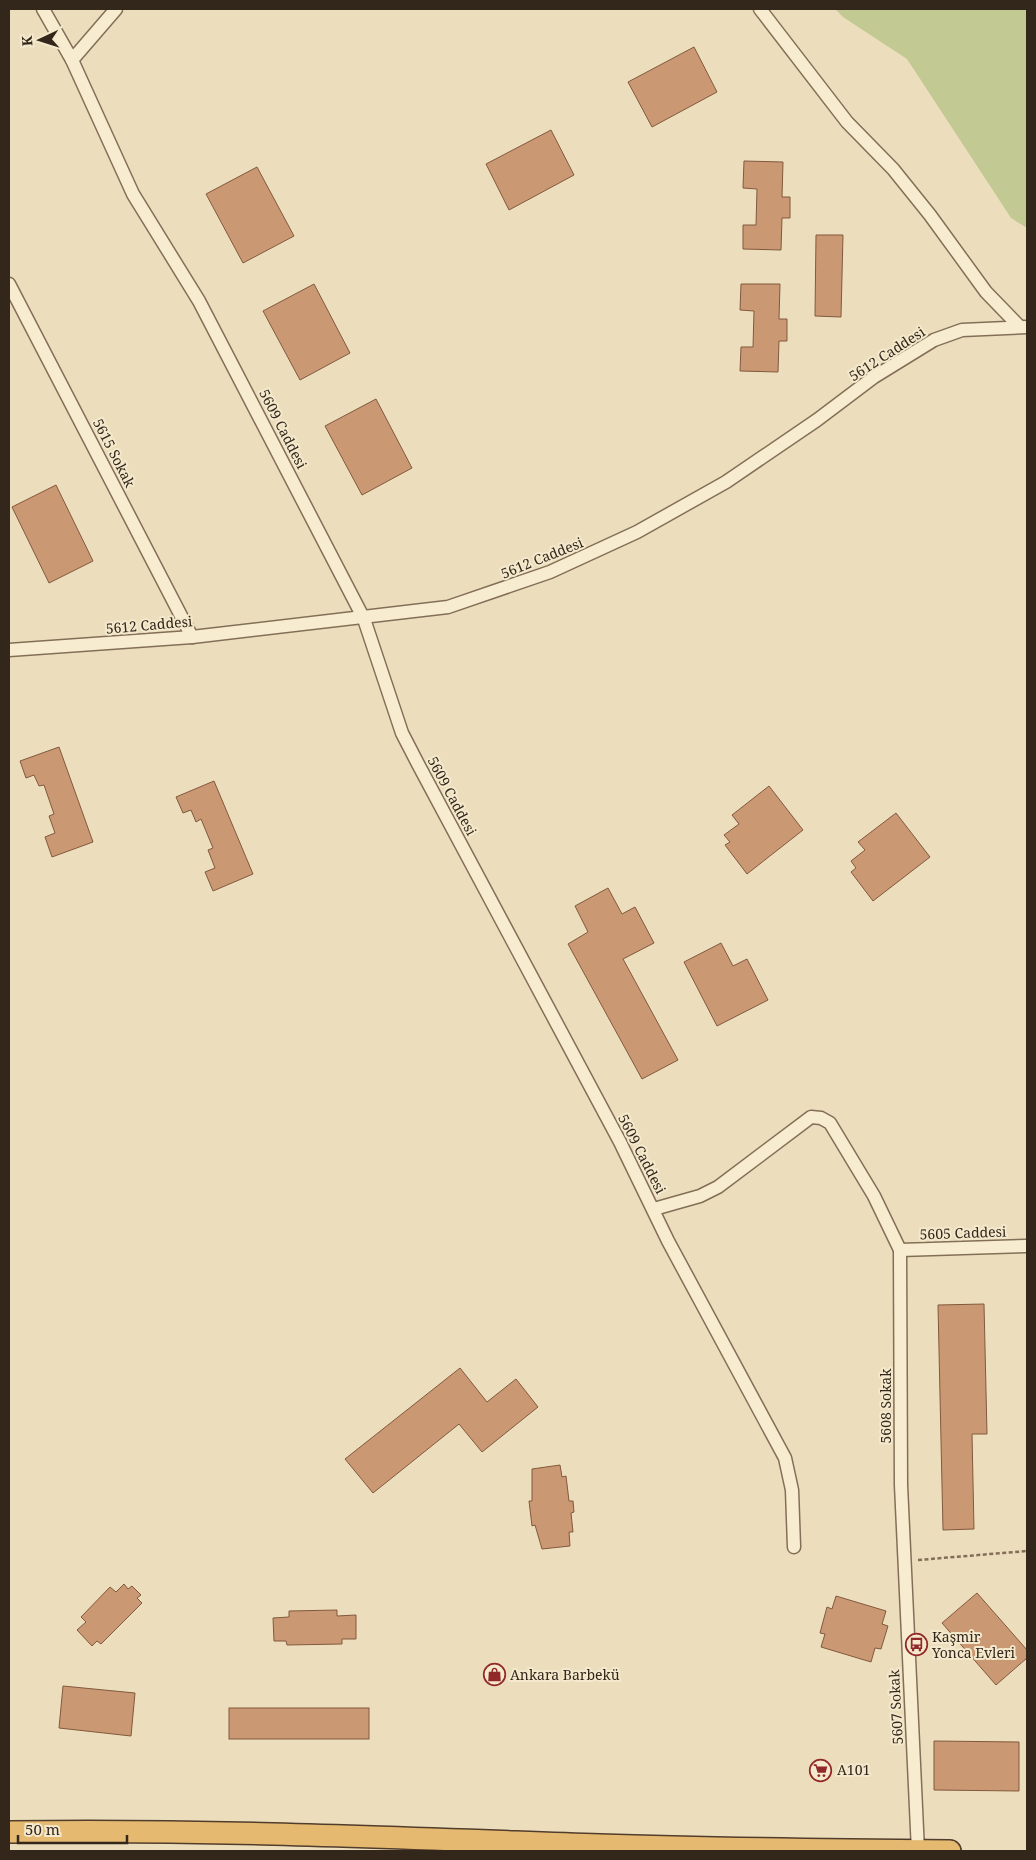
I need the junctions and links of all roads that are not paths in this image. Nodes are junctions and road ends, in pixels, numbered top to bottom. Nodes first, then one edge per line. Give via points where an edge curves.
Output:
1 (43, 9) edge
2 (116, 9) edge
3 (760, 9) edge
4 (72, 60) junction
5 (9, 284) edge
6 (1023, 326) edge
7 (364, 619) junction
8 (192, 636) junction
9 (9, 650) edge
10 (654, 1209) junction
11 (1027, 1246) edge
12 (900, 1250) junction
13 (794, 1547) dead end
14 (904, 1562) joint
15 (9, 1832) edge
16 (530, 1847) edge
17 (599, 1848) edge
18 (632, 1848) edge
19 (698, 1849) edge
20 (918, 1851) edge
21 (950, 1851) edge

1 - 4 street, 5609 Caddesi
2 - 4 street
3 - 6 street via 847,122 893,169 930,215 986,292
4 - 7 street, 5609 Caddesi via 133,194 199,301
5 - 8 street, 5615 Sokak
6 - 7 street, 5612 Caddesi via 962,330 934,340 874,377 726,482 585,558 448,608
7 - 8 street, 5612 Caddesi
7 - 10 street, 5609 Caddesi via 402,733
8 - 9 street, 5612 Caddesi
10 - 12 street via 700,1196 718,1187 811,1117 821,1118 830,1124 846,1148
10 - 13 street, 5609 Caddesi via 668,1241 785,1458 792,1490
11 - 12 street, 5605 Caddesi
12 - 14 street, 5608 Sokak
14 - 20 street, 5607 Sokak
15 - 16 highway via 91,1831
16 - 17 highway
17 - 18 highway
18 - 19 highway
19 - 20 highway
20 - 21 highway

